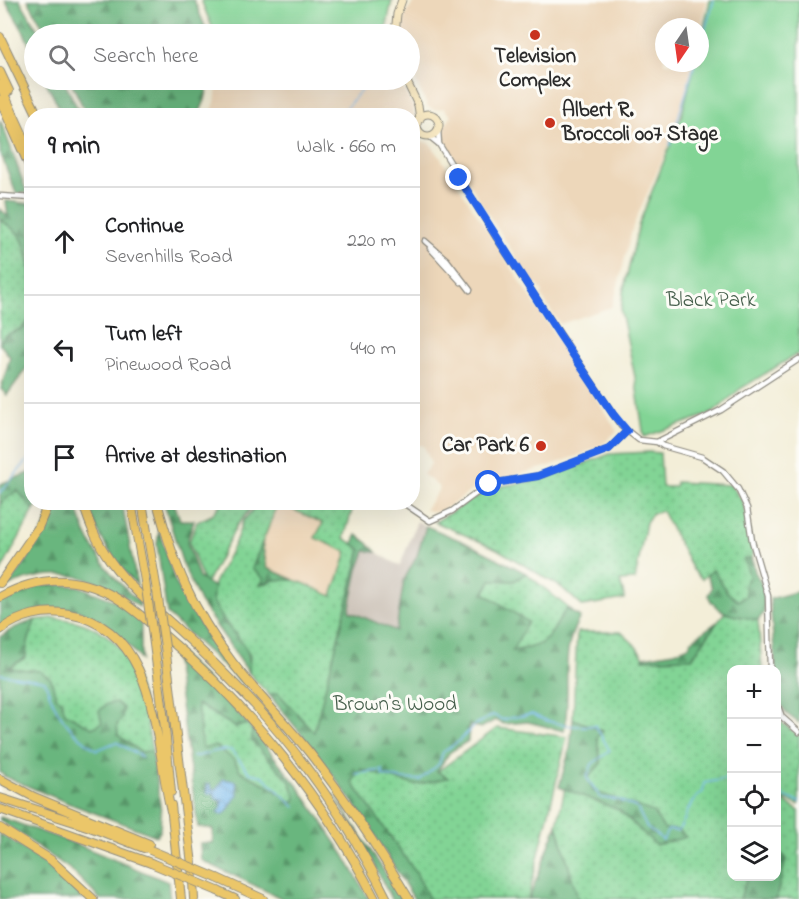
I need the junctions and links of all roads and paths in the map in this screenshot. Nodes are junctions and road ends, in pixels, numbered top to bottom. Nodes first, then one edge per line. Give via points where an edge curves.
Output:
1 (402, 0) edge
2 (408, 0) edge
3 (397, 14) junction
4 (396, 24) edge
5 (0, 37) edge
6 (0, 72) edge
7 (0, 85) edge
8 (24, 87) edge
9 (25, 90) edge
10 (411, 90) edge
11 (0, 100) edge
12 (418, 105) junction
13 (34, 108) edge
14 (418, 108) edge
15 (429, 115) junction
16 (420, 119) joint
17 (24, 124) edge
18 (438, 129) junction
19 (421, 133) edge
20 (24, 138) edge
21 (439, 144) junction
22 (24, 154) edge
23 (0, 196) edge
24 (24, 198) edge
25 (425, 241) joint
26 (540, 288) dead end
27 (534, 293) junction
28 (799, 359) edge
29 (627, 431) junction
30 (657, 442) junction
31 (46, 510) edge
32 (85, 510) edge
33 (132, 510) edge
34 (143, 510) edge
35 (159, 510) edge
36 (414, 510) edge
37 (0, 584) edge
38 (0, 597) edge
39 (0, 630) edge
40 (770, 665) edge
41 (781, 714) edge
42 (799, 732) edge
43 (0, 779) edge
44 (0, 798) edge
45 (0, 809) edge
46 (171, 811) junction
47 (0, 828) edge
48 (149, 847) junction
49 (219, 896) edge
50 (93, 899) edge
51 (181, 899) edge
52 (194, 899) edge
53 (235, 899) edge
54 (262, 899) edge
55 (375, 899) edge
56 (387, 899) edge
57 (409, 899) edge

1 - 3 street
2 - 3 street
3 - 4 street
5 - 8 highway
6 - 17 highway
7 - 20 highway
9 - 13 highway
10 - 12 street
11 - 22 highway
12 - 14 street
12 - 15 street
15 - 16 street
15 - 18 street via 437,119
16 - 19 street
18 - 19 street via 435,134
18 - 21 street
19 - 21 street
21 - 27 street
23 - 24 street
25 - 25 street via 447,260 470,290 446,267
26 - 27 street
27 - 29 street
28 - 30 street via 721,411
29 - 30 street via 639,440
29 - 36 street via 609,449 538,476 489,484 452,511 430,521
30 - 40 street via 702,457 723,471 738,489 747,508 768,596
31 - 37 highway
32 - 56 highway via 97,542 122,578 220,669 297,755 343,821
33 - 46 highway, bridge via 165,728
34 - 52 highway, bridge via 166,654
35 - 57 highway via 176,566 208,627 342,796
38 - 55 highway via 35,582 71,582 108,593 141,615 215,682 279,753 339,836
39 - 46 highway via 29,616 62,613 95,622 120,639 136,662 145,685
41 - 42 street
43 - 48 highway
44 - 48 highway
45 - 49 highway, bridge via 151,863
46 - 51 highway
47 - 50 highway via 51,860
48 - 54 highway, bridge
49 - 53 highway

